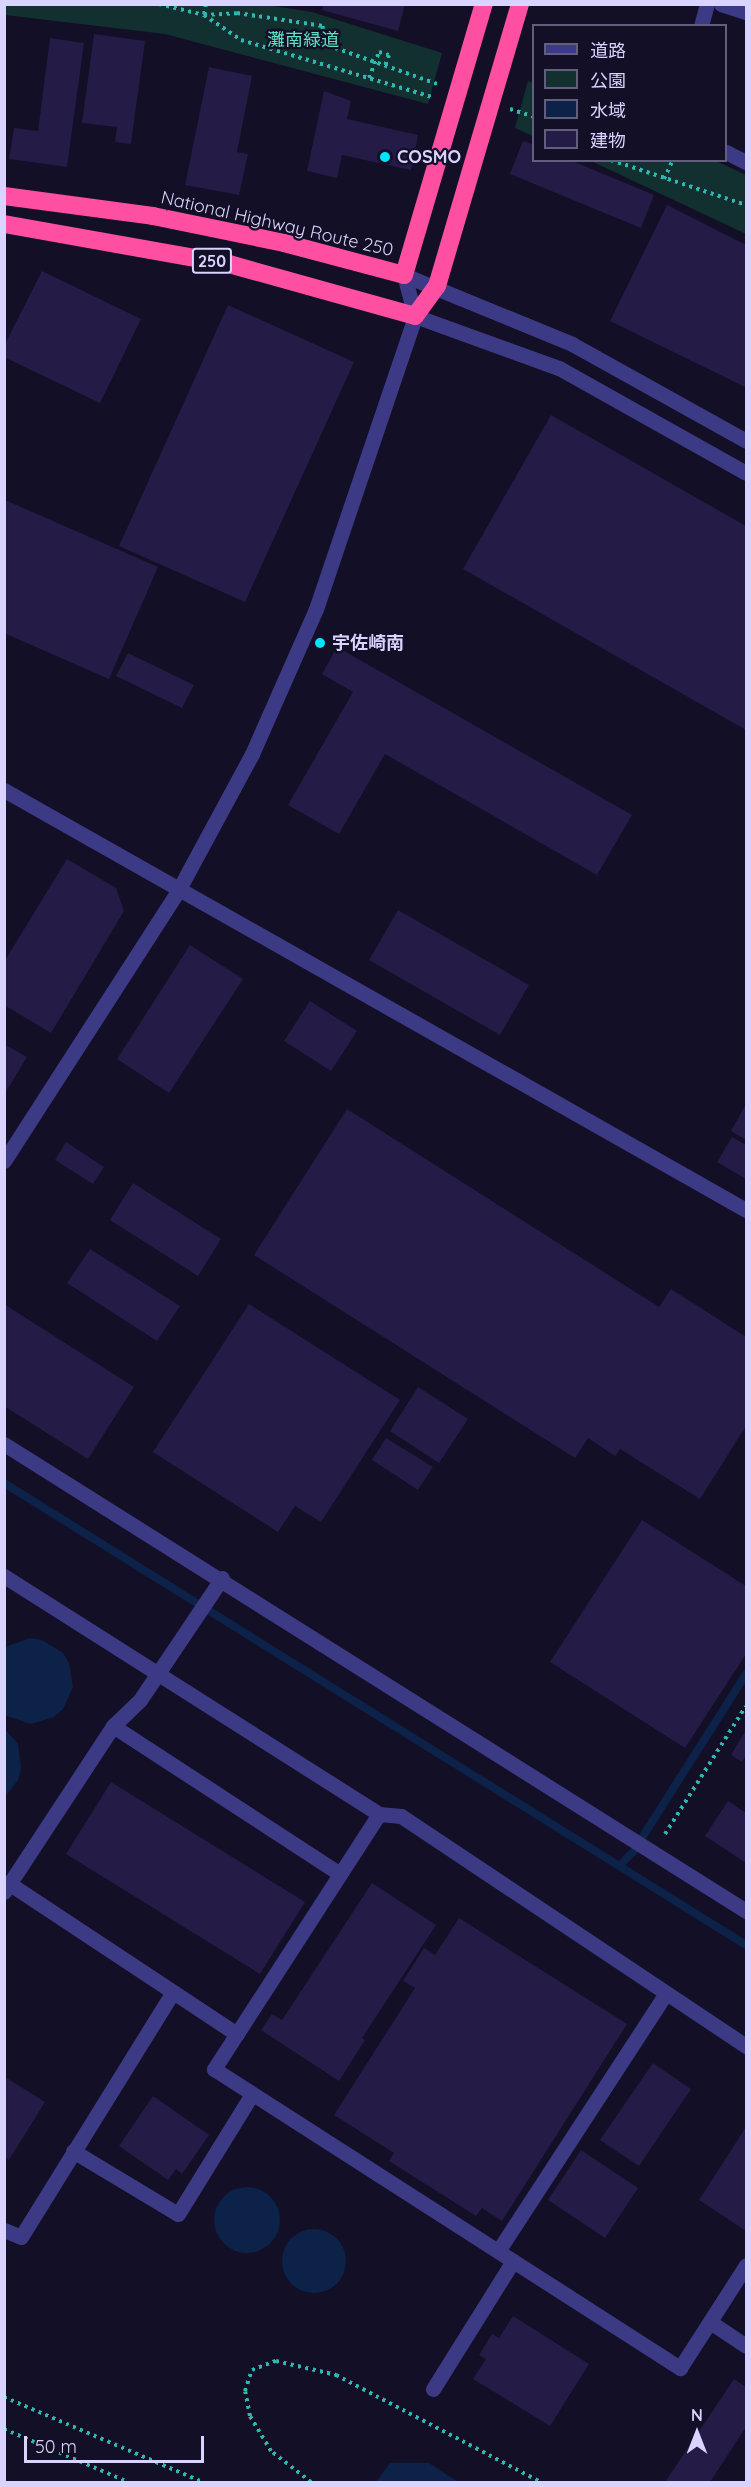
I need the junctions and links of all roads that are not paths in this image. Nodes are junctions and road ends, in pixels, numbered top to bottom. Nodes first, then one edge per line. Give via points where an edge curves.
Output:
1 (484, 4) edge
2 (520, 4) edge
3 (707, 4) edge
4 (721, 4) edge
5 (747, 12) edge
6 (702, 24) edge
7 (727, 152) edge
8 (747, 162) edge
9 (4, 196) edge
10 (4, 224) edge
11 (404, 275) junction
12 (437, 286) junction
13 (415, 316) junction
14 (747, 441) edge
15 (747, 473) edge
16 (4, 790) edge
17 (179, 889) junction
18 (4, 1161) edge
19 (747, 1210) edge
20 (4, 1444) edge
21 (4, 1576) edge
22 (222, 1578) junction
23 (157, 1674) junction
24 (113, 1726) junction
25 (379, 1814) junction
26 (340, 1874) junction
27 (7, 1888) edge
28 (747, 1911) edge
29 (173, 1992) junction
30 (665, 1995) junction
31 (237, 2034) junction
32 (747, 2046) edge
33 (252, 2094) junction
34 (73, 2151) junction
35 (4, 2230) edge
36 (498, 2251) junction
37 (513, 2261) junction
38 (747, 2265) edge
39 (710, 2322) junction
40 (747, 2346) edge
41 (433, 2389) dead end

1 - 11 highway, National Highway Route 250 via 451,96
2 - 12 highway
3 - 6 street
4 - 5 street
7 - 8 street
9 - 11 highway, National Highway Route 250 / 250 via 153,216 285,243
10 - 13 highway, 250 via 229,264
11 - 12 street
11 - 13 street
12 - 13 highway
12 - 14 street via 572,344
13 - 15 street via 559,368
13 - 17 street via 316,609 252,754
16 - 17 street
17 - 18 street
17 - 19 street
20 - 22 street
21 - 23 street
22 - 23 street
22 - 28 street
23 - 24 street via 140,1700
23 - 25 street
24 - 26 street
24 - 27 street
25 - 26 street
25 - 30 street via 401,1816
26 - 31 street
27 - 29 street
29 - 31 street
29 - 34 street
30 - 32 street
30 - 36 street
31 - 33 street via 214,2069
33 - 34 street via 178,2214
33 - 36 street
34 - 35 street via 21,2237
36 - 37 street
37 - 39 street via 680,2368
37 - 41 street
38 - 39 street
39 - 40 street

